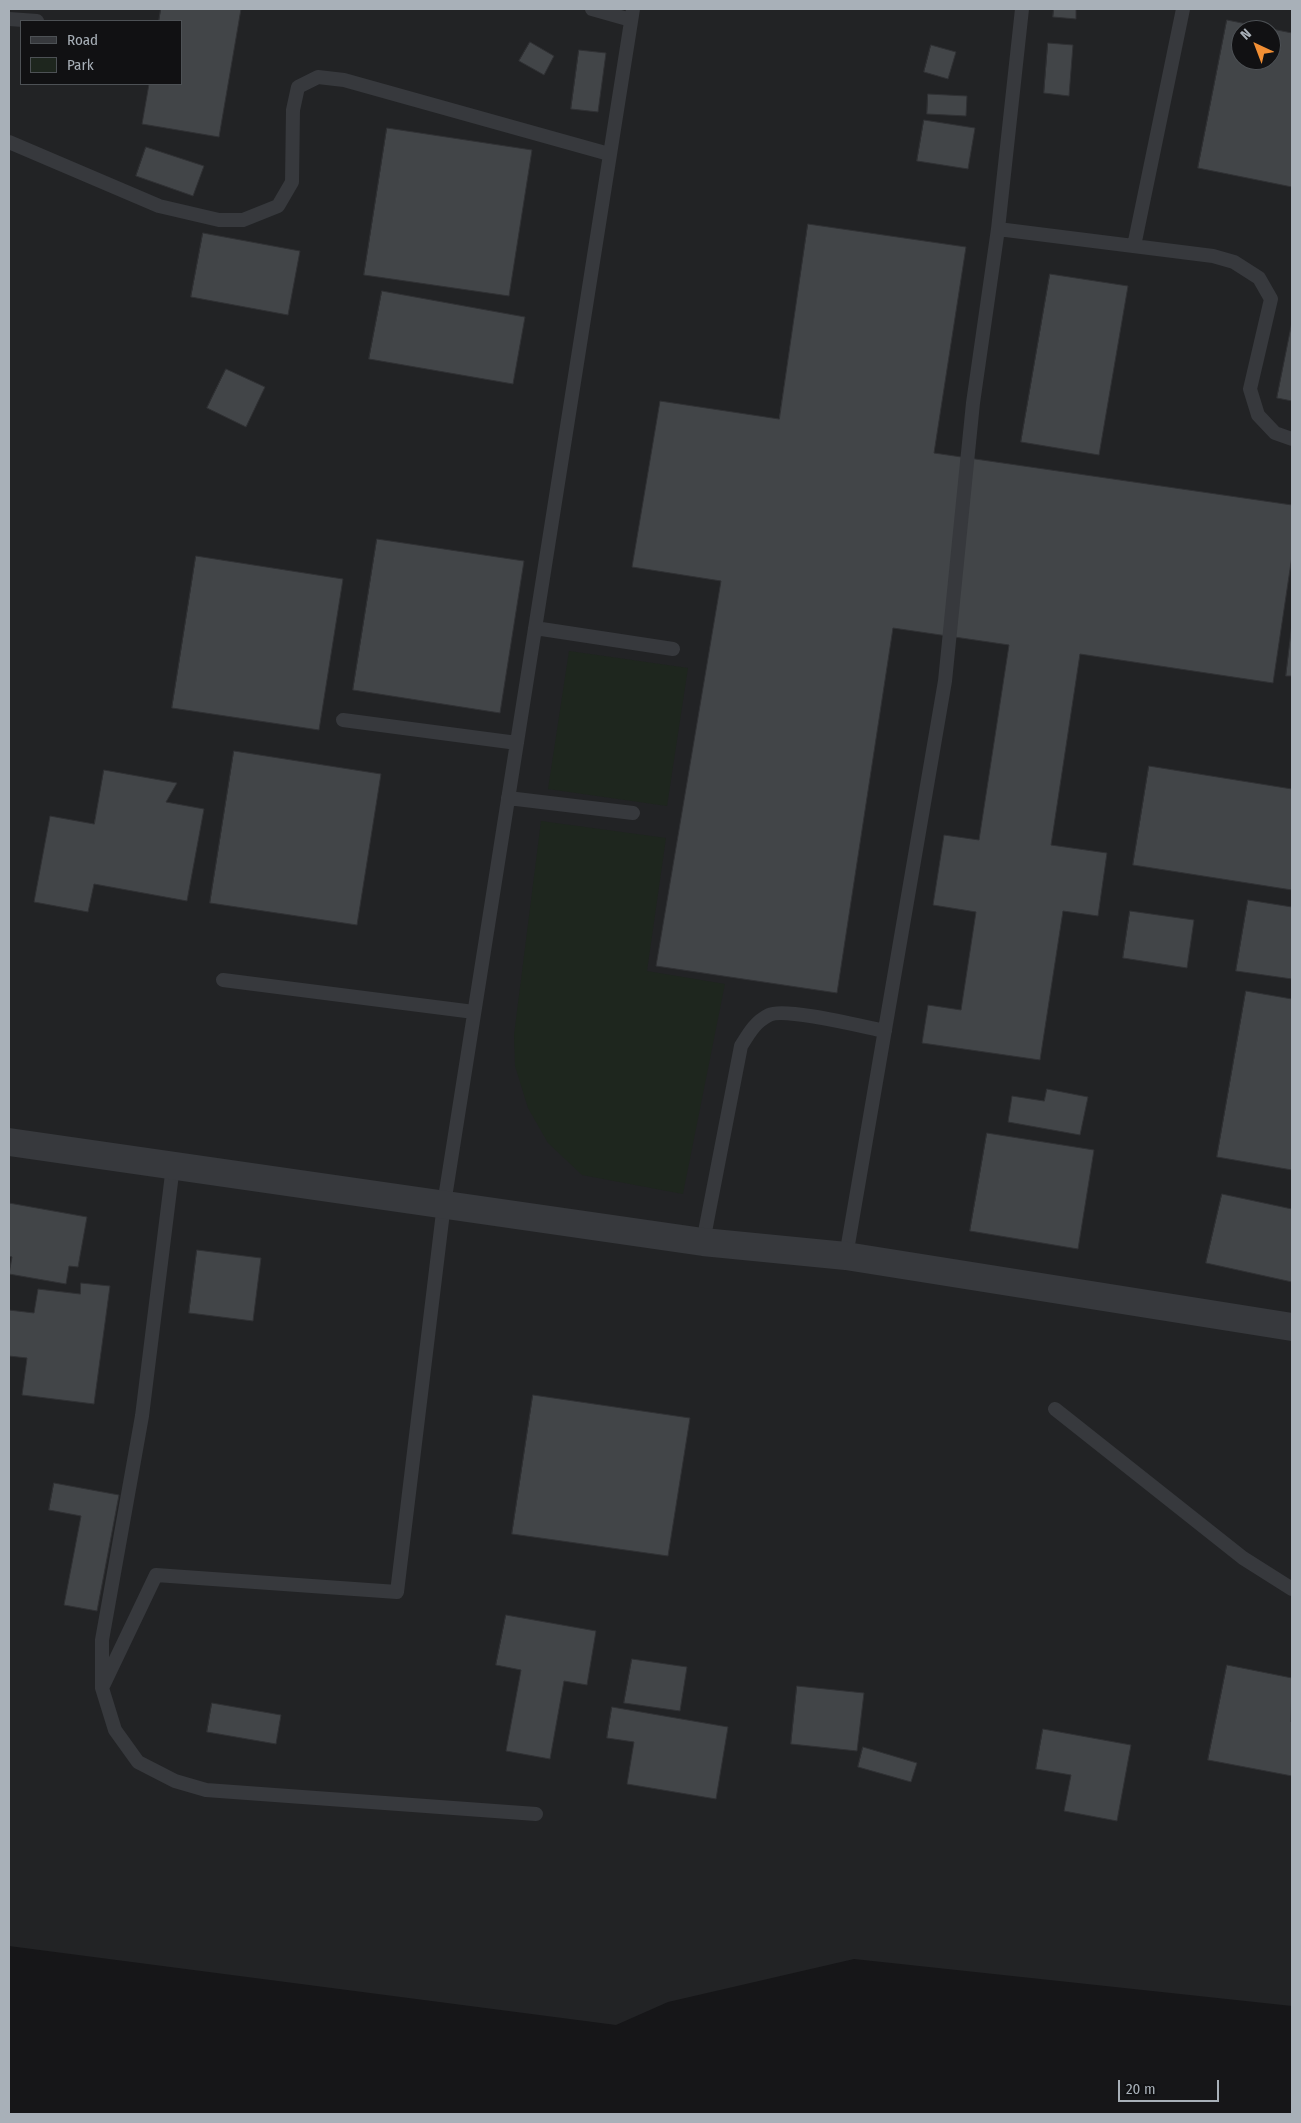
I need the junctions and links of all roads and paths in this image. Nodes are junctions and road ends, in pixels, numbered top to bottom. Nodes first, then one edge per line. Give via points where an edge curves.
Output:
1 (592, 9) edge
2 (1022, 9) edge
3 (1183, 9) edge
4 (632, 14) edge
5 (9, 19) edge
6 (23, 20) edge
7 (9, 142) edge
8 (610, 154) junction
9 (998, 229) junction
10 (1134, 246) junction
11 (1292, 439) edge
12 (535, 628) junction
13 (673, 649) dead end
14 (343, 720) dead end
15 (517, 743) junction
16 (508, 798) junction
17 (633, 813) dead end
18 (223, 980) dead end
19 (474, 1012) junction
20 (885, 1031) junction
21 (9, 1142) edge
22 (173, 1166) junction
23 (444, 1204) junction
24 (703, 1242) junction
25 (846, 1256) junction
26 (1292, 1328) edge
27 (1055, 1409) dead end
28 (1292, 1589) edge
29 (102, 1688) junction
30 (536, 1814) dead end

1 - 4 lane
2 - 9 lane
3 - 10 lane
4 - 8 lane
5 - 6 lane
7 - 8 lane via 159,206 219,220 243,220 278,206 292,182 293,110 298,87 318,76 344,80
8 - 12 lane
9 - 10 lane
9 - 20 lane via 973,403 945,681
10 - 11 lane via 1213,256 1234,262 1259,278 1271,299 1250,389 1258,415 1275,433
12 - 13 lane
12 - 15 lane
14 - 15 lane
15 - 16 lane
16 - 17 lane
16 - 19 lane
18 - 19 lane
19 - 23 lane
20 - 24 lane via 797,1014 772,1014 754,1025 742,1046
20 - 25 lane
21 - 22 street
22 - 23 street
22 - 29 lane via 142,1416 102,1640
23 - 24 street
23 - 29 lane via 397,1592 156,1575
24 - 25 street
25 - 26 street
27 - 28 lane via 1243,1558
29 - 30 lane via 114,1730 138,1762 175,1781 206,1790

